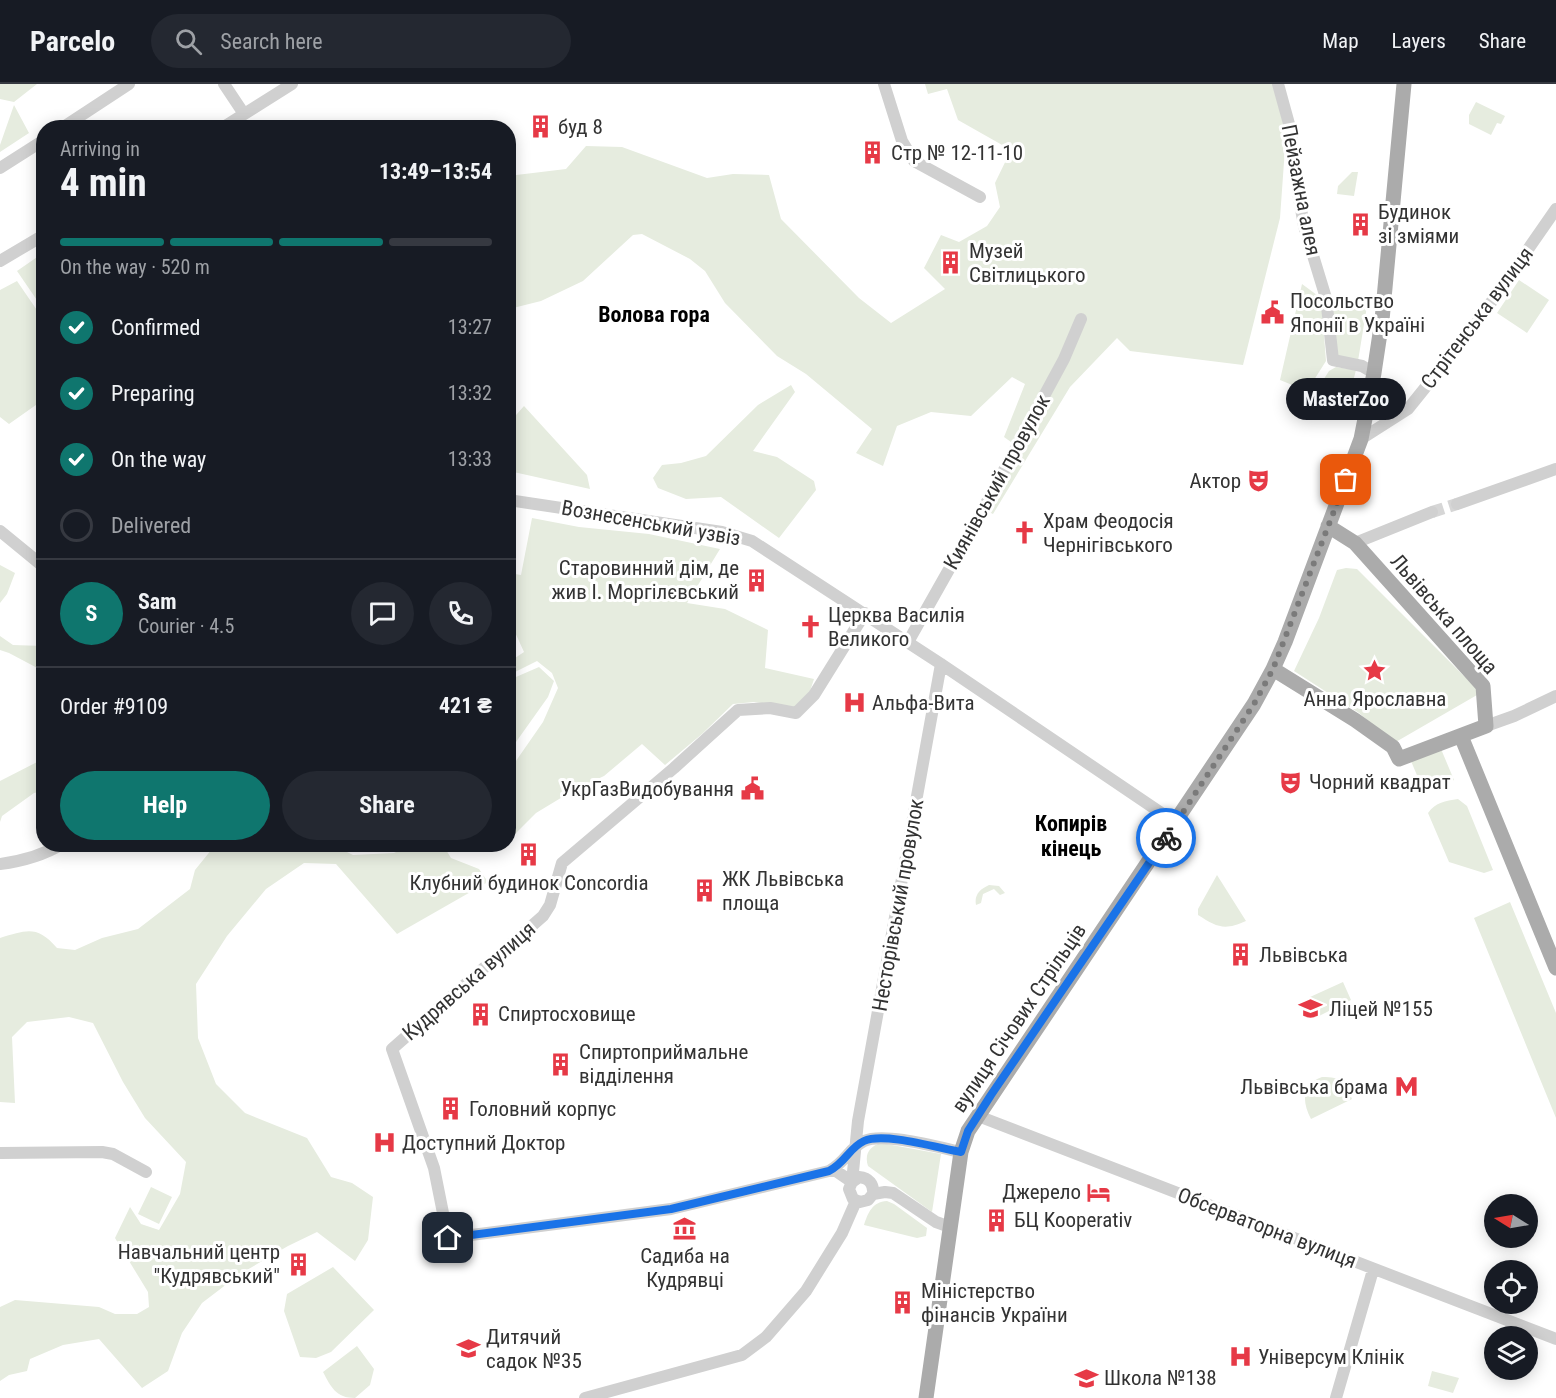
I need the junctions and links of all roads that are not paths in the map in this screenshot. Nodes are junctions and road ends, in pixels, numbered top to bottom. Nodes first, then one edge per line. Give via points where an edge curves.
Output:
1 (129, 84) edge
2 (224, 84) edge
3 (292, 84) edge
4 (884, 84) edge
5 (1278, 84) edge
6 (1404, 84) edge
7 (244, 114) junction
8 (74, 120) edge
9 (235, 120) edge
10 (36, 145) edge
11 (0, 168) edge
12 (980, 197) dead end
13 (1556, 209) edge
14 (36, 240) edge
15 (0, 261) edge
16 (1081, 319) dead end
17 (1374, 373) junction
18 (1360, 439) junction
19 (1556, 469) edge
20 (516, 501) edge
21 (1457, 504) tunnel mouth
22 (1432, 512) tunnel mouth
23 (1328, 526) junction
24 (0, 531) edge
25 (1354, 543) junction
26 (36, 560) edge
27 (865, 613) junction
28 (908, 642) junction
29 (941, 664) junction
30 (1273, 669) junction
31 (1556, 696) edge
32 (1486, 726) junction
33 (1461, 736) junction
34 (1176, 823) junction
35 (49, 852) edge
36 (0, 864) edge
37 (1556, 968) edge
38 (978, 1116) junction
39 (854, 1146) junction
40 (961, 1152) junction
41 (0, 1154) edge
42 (829, 1171) junction
43 (146, 1172) dead end
44 (852, 1182) junction
45 (873, 1194) junction
46 (856, 1201) junction
47 (950, 1227) junction
48 (1373, 1269) junction
49 (1556, 1339) edge
50 (585, 1398) edge
51 (926, 1398) edge
52 (1336, 1398) edge

1 - 8 street
2 - 7 street
3 - 7 street
4 - 12 street via 902,141 914,161
5 - 17 street, Пейзажна алея via 1291,131 1304,226 1326,298 1333,360 1362,366
6 - 17 main road via 1392,232
7 - 9 street
10 - 11 street
13 - 18 street, Стрітенська вулиця via 1474,327 1408,409
14 - 15 street
16 - 28 street, Киянівський провулок via 1064,359
17 - 18 main road
18 - 23 main road
19 - 21 street
20 - 27 street, Вознесенський узвіз via 722,532 752,541
22 - 25 street
23 - 25 main road, Львівська площа
23 - 30 main road
24 - 26 street
25 - 32 main road, Львівська площа via 1484,686
27 - 28 street, Вознесенський узвіз
27 - 42 street, Кудрявська вулиця via 818,689 796,713 770,708 738,710 562,863 543,916 392,1049 434,1167 448,1238 671,1209
28 - 29 street, Вознесенський узвіз
29 - 34 street, Вознесенський узвіз
29 - 39 street, Несторівський провулок
30 - 33 main road via 1393,747 1399,759
30 - 34 main road
31 - 32 street
32 - 33 main road
33 - 37 main road
34 - 38 main road, вулиця Січових Стрільців
35 - 36 street
38 - 40 main road, вулиця Січових Стрільців
38 - 48 street, Обсерваторна вулиця
39 - 40 street via 880,1137
39 - 42 street via 839,1166
39 - 44 street, Несторівський провулок
40 - 47 main road, вулиця Січових Стрільців
41 - 43 street via 102,1152
42 - 44 street
44 - 45 street via 859,1177 867,1179 873,1185
44 - 46 street via 849,1193
45 - 46 street via 868,1200
45 - 47 street via 893,1193
46 - 50 street via 810,1285 766,1337 742,1355
47 - 51 main road, вулиця Січових Стрільців
48 - 49 street, Обсерваторна вулиця
48 - 52 street

